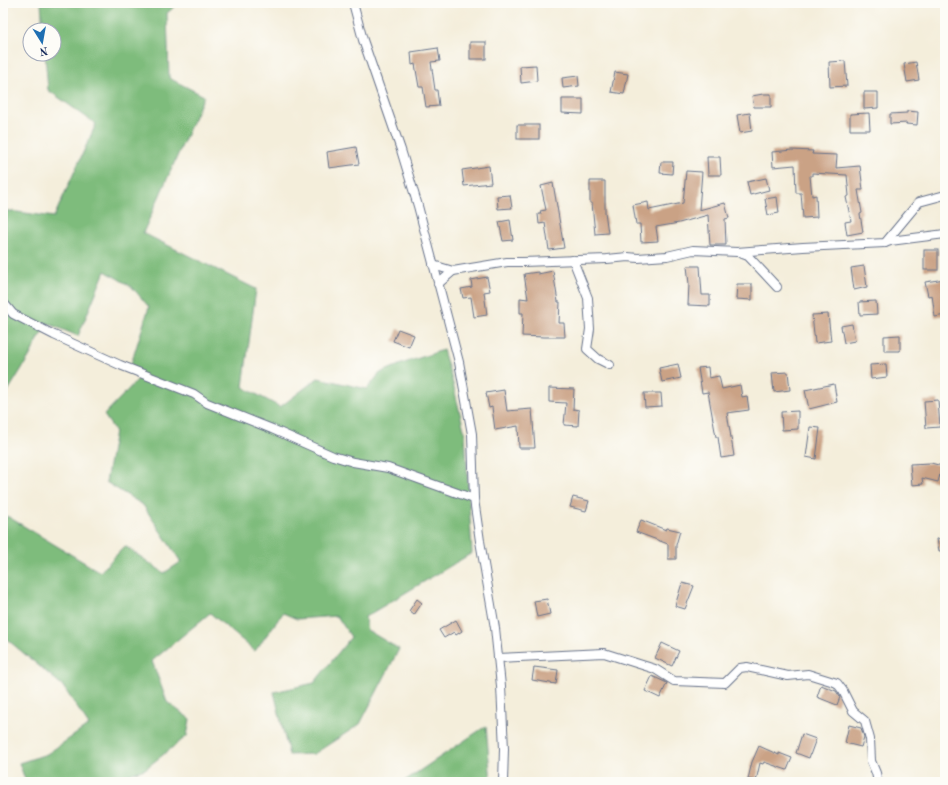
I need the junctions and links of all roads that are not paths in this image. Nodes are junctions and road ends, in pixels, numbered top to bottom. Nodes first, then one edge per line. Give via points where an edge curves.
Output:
1 (353, 3) edge
2 (945, 195) edge
3 (945, 234) edge
4 (885, 243) junction
5 (737, 252) junction
6 (573, 260) junction
7 (433, 266) junction
8 (453, 270) junction
9 (438, 284) junction
10 (777, 287) dead end
11 (3, 302) edge
12 (610, 365) dead end
13 (474, 499) junction
14 (498, 658) junction
15 (503, 782) edge
16 (878, 782) edge

1 - 7 street via 401,150
2 - 4 street via 919,202
3 - 4 street
4 - 5 street
5 - 6 street via 693,250 667,256
5 - 10 street via 748,256
6 - 8 street via 507,262
6 - 12 street via 588,298 590,329 587,350
7 - 8 street
7 - 9 street
8 - 9 street
9 - 13 street via 458,362 472,434
11 - 13 street via 13,314 54,335 333,456 388,468
13 - 14 street
14 - 15 street via 504,741
14 - 16 street via 604,653 655,670 674,681 725,683 740,668 747,666 788,676 808,674 837,683 853,711 865,721 870,739 871,761

